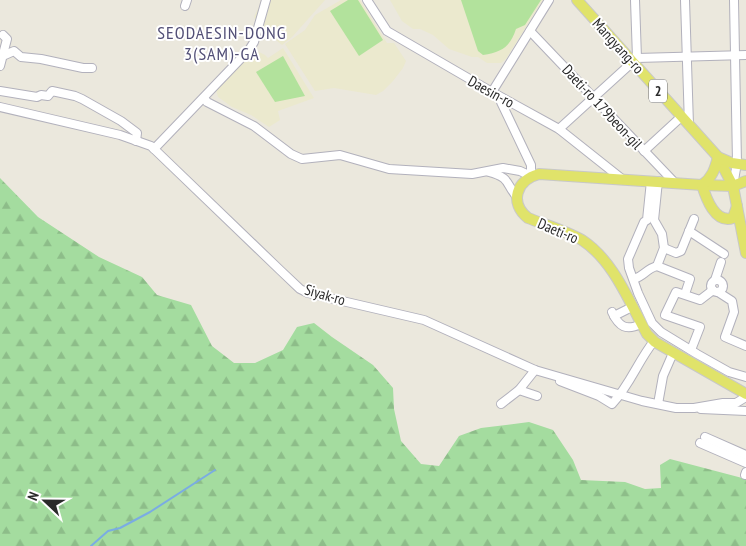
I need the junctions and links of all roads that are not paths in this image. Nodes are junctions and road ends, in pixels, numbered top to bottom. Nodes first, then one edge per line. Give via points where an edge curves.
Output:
1 (266, 0) edge
2 (367, 0) edge
3 (549, 0) edge
4 (577, 0) edge
5 (588, 0) edge
6 (635, 0) edge
7 (685, 0) edge
8 (734, 0) edge
9 (588, 12) junction
10 (530, 30) junction
11 (3, 35) dead end
12 (1, 55) edge
13 (735, 55) junction
14 (746, 55) edge
15 (686, 57) junction
16 (635, 60) junction
17 (0, 67) edge
18 (92, 68) dead end
19 (50, 87) dead end
20 (0, 91) edge
21 (58, 92) junction
22 (492, 92) junction
23 (204, 98) junction
24 (502, 98) junction
25 (593, 98) junction
26 (0, 107) edge
27 (681, 117) junction
28 (689, 125) junction
29 (559, 129) junction
30 (136, 141) junction
31 (154, 149) junction
32 (644, 151) junction
33 (718, 157) junction
34 (741, 164) edge
35 (485, 170) junction
36 (531, 176) junction
37 (622, 179) junction
38 (655, 181) junction
39 (746, 181) edge
40 (675, 183) junction
41 (702, 185) junction
42 (733, 186) junction
43 (517, 197) junction
44 (737, 206) junction
45 (694, 219) dead end
46 (745, 226) edge
47 (689, 231) junction
48 (664, 248) junction
49 (746, 253) edge
50 (657, 266) junction
51 (634, 279) junction
52 (716, 291) junction
53 (685, 294) junction
54 (632, 307) junction
55 (665, 315) junction
56 (642, 324) junction
57 (656, 327) junction
58 (654, 341) junction
59 (746, 346) edge
60 (691, 350) junction
61 (673, 353) junction
62 (534, 371) junction
63 (746, 377) edge
64 (519, 390) junction
65 (622, 394) junction
66 (746, 395) edge
67 (537, 396) dead end
68 (501, 404) dead end
69 (658, 404) junction
70 (694, 408) junction
71 (746, 411) edge
72 (746, 455) edge
73 (746, 463) edge

1 - 23 street via 249,50
2 - 22 street, Daesin-ro via 387,32
3 - 10 street
4 - 9 main road, Mangyang-ro / 2
5 - 9 street
6 - 16 street
7 - 15 street
8 - 13 street
9 - 16 main road, Mangyang-ro / 2
10 - 22 street
10 - 25 street, Daeti-ro 179beon-gil
11 - 12 street via 7,40
12 - 17 street
12 - 18 street via 14,51 21,57
13 - 14 street
13 - 15 street
13 - 34 street
15 - 16 street
15 - 28 street
16 - 25 street
16 - 27 main road, Mangyang-ro / 2
19 - 21 street
20 - 21 street via 38,97
21 - 30 street via 75,96 121,121 137,133
22 - 24 street, Daesin-ro
23 - 31 street
23 - 35 street via 254,126 302,159 340,155 389,169 472,174
24 - 29 street, Daesin-ro
24 - 36 street via 531,165
25 - 29 street
25 - 32 street, Daeti-ro 179beon-gil
26 - 30 street, Siyak-ro
27 - 28 main road, Mangyang-ro / 2
27 - 32 street
28 - 33 main road, Mangyang-ro / 2
29 - 37 street, Daesin-ro
30 - 31 street, Siyak-ro
31 - 62 street, Siyak-ro via 308,293 424,320
32 - 40 street, Daeti-ro 179beon-gil
33 - 34 main road
33 - 41 main road via 713,172
33 - 42 main road, Mangyang-ro / 2
34 - 42 street
35 - 36 street via 503,168
35 - 43 street via 504,177
36 - 37 main road via 546,173
36 - 43 main road via 522,183
37 - 38 main road
38 - 40 main road
38 - 48 street via 654,220 662,234
38 - 51 street via 647,220 628,260
39 - 42 main road
40 - 41 main road
41 - 42 main road
41 - 44 main road via 710,207 722,217 733,218
42 - 44 main road, 2
43 - 54 main road, Daeti-ro via 519,208 528,218 581,240 594,250 610,267
44 - 46 main road, 2
45 - 47 street
46 - 49 main road, 2
47 - 48 street via 679,253
47 - 52 street via 722,258 715,280 724,284 722,290
48 - 50 street
50 - 51 street
50 - 53 street via 690,279
51 - 57 street via 649,318
52 - 53 street via 700,300
52 - 59 street via 732,301 734,312 725,337
53 - 55 street via 676,292
54 - 56 main road, Daeti-ro
54 - 56 street via 614,314 620,324 628,328
55 - 57 street
55 - 60 street via 700,327
56 - 58 main road, Daeti-ro
57 - 60 street
58 - 61 main road, Daeti-ro
58 - 65 street
60 - 63 street via 729,372
61 - 66 main road, Daeti-ro
61 - 69 street via 663,376
62 - 64 street
62 - 65 street, Siyak-ro
62 - 65 street via 612,404
64 - 67 street
64 - 68 street
65 - 69 street, Siyak-ro
66 - 70 street, Siyak-ro via 736,403
69 - 70 street, Siyak-ro
70 - 71 street, Siyak-ro
72 - 73 street via 703,440

